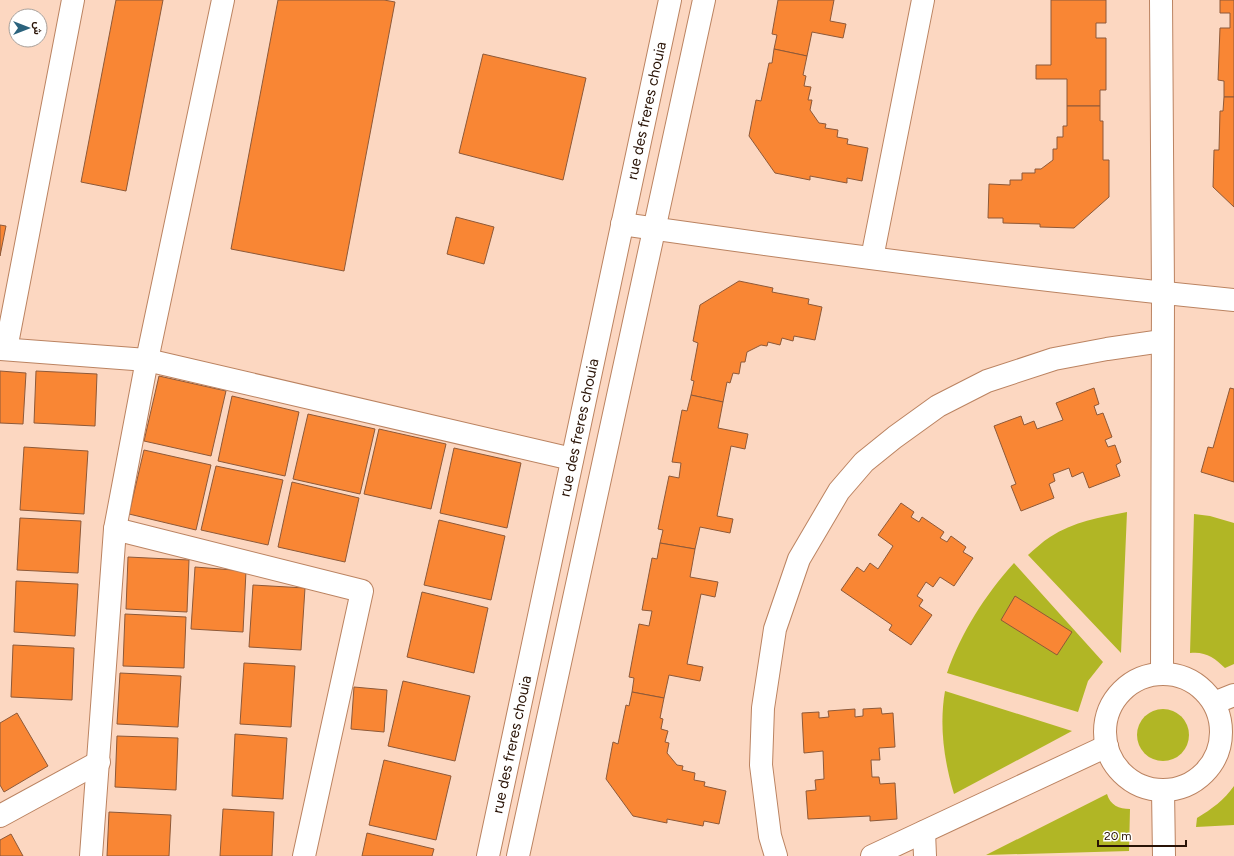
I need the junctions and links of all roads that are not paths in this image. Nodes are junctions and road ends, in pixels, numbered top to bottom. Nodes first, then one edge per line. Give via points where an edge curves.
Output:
1 (73, 0) edge
2 (223, 0) edge
3 (670, 0) edge
4 (704, 0) edge
5 (923, 0) edge
6 (1161, 0) edge
7 (622, 224) junction
8 (655, 228) junction
9 (872, 258) junction
10 (1163, 293) junction
11 (1234, 300) edge
12 (1162, 342) junction
13 (3, 349) edge
14 (147, 360) junction
15 (572, 459) junction
16 (115, 529) junction
17 (1162, 673) junction
18 (1224, 699) edge
19 (1107, 746) junction
20 (99, 762) junction
21 (1164, 790) junction
22 (0, 816) edge
23 (924, 832) junction
24 (91, 856) edge
25 (304, 856) edge
26 (488, 856) edge
27 (518, 856) edge
28 (776, 856) edge
29 (872, 856) edge
30 (925, 856) edge
31 (1164, 856) edge

1 - 13 street
2 - 14 street
3 - 7 street, rue des freres chouia
4 - 8 street
5 - 9 street
6 - 10 street
7 - 8 street
7 - 15 street, rue des freres chouia
8 - 9 street
8 - 27 street
9 - 10 street
10 - 11 street
10 - 12 street
12 - 17 street
12 - 28 street via 1054,359 987,381 938,406 895,437 864,462 839,491 799,559 775,629 763,708 761,765 770,836
13 - 14 street
14 - 15 street
14 - 16 street
15 - 26 street, rue des freres chouia
16 - 20 street
16 - 25 street via 362,591
17 - 18 street via 1178,675
17 - 19 street via 1145,676 1130,684 1117,696 1109,711 1105,729
18 - 21 street via 1221,742 1214,761 1201,777 1184,787
19 - 21 street via 1114,764 1127,778 1144,787
19 - 23 street
20 - 22 street
20 - 24 street
21 - 31 street
23 - 29 street
23 - 30 street

